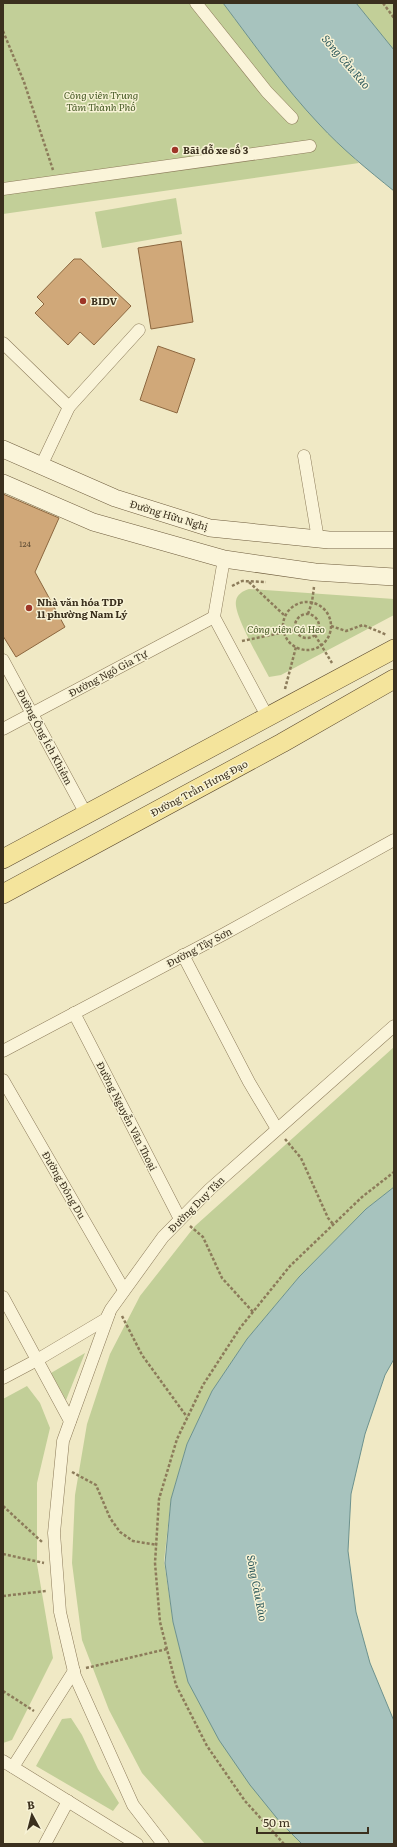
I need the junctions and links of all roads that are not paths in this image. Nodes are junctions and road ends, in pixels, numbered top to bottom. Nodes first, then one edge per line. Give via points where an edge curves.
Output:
1 (196, 3) edge
2 (292, 118) dead end
3 (310, 146) dead end
4 (3, 189) edge
5 (139, 330) dead end
6 (3, 343) edge
7 (69, 407) junction
8 (3, 449) edge
9 (304, 456) dead end
10 (41, 466) junction
11 (3, 483) edge
12 (318, 539) junction
13 (394, 540) edge
14 (224, 559) junction
15 (394, 576) edge
16 (214, 617) junction
17 (389, 644) edge
18 (3, 660) edge
19 (394, 680) edge
20 (33, 713) junction
21 (267, 716) junction
22 (3, 729) edge
23 (282, 743) junction
24 (86, 814) junction
25 (394, 840) edge
26 (3, 859) edge
27 (3, 894) edge
28 (182, 955) junction
29 (74, 1013) junction
30 (394, 1026) edge
31 (3, 1051) edge
32 (3, 1080) edge
33 (277, 1129) junction
34 (180, 1219) junction
35 (124, 1290) junction
36 (3, 1297) edge
37 (109, 1314) junction
38 (37, 1360) junction
39 (3, 1378) edge
40 (70, 1420) junction
41 (74, 1670) junction
42 (8, 1764) edge
43 (68, 1801) junction
44 (45, 1844) edge
45 (137, 1844) edge
46 (163, 1844) edge

1 - 2 street via 267,92
3 - 4 street
5 - 7 street
6 - 7 street
7 - 10 street
8 - 10 main road, Đường Hữu Nghị
9 - 12 street
10 - 12 main road, Đường Hữu Nghị via 115,498 210,528
11 - 14 main road via 93,522
12 - 13 main road, Đường Hữu Nghị
14 - 15 main road via 315,572
14 - 16 street
16 - 20 street, Đường Ngô Gia Tự
16 - 21 street
17 - 21 main road
18 - 20 street, Đường Ông Ích Khiêm
19 - 23 main road, Đường Trần Hưng Đạo
20 - 22 street, Đường Ngô Gia Tự
20 - 24 street, Đường Ông Ích Khiêm
21 - 23 main road
21 - 24 main road
23 - 27 main road, Đường Trần Hưng Đạo
24 - 26 main road
25 - 28 street, Đường Tây Sơn
28 - 29 street, Đường Tây Sơn
28 - 33 street via 249,1082
29 - 31 street, Đường Tây Sơn
29 - 34 street, Đường Nguyễn Văn Thoại
30 - 33 street, Đường Duy Tân
32 - 35 street, Đường Đông Du
33 - 34 street, Đường Duy Tân via 225,1174
34 - 35 street, Đường Duy Tân via 163,1237
35 - 37 street, Đường Duy Tân
36 - 38 street
37 - 38 street, Đường Duy Tân via 106,1319
37 - 40 street
38 - 39 street, Đường Duy Tân
38 - 40 street
40 - 41 street via 63,1441 54,1533 60,1612
41 - 42 street via 44,1718
41 - 46 street via 133,1805
42 - 43 street
43 - 44 street
43 - 45 street

